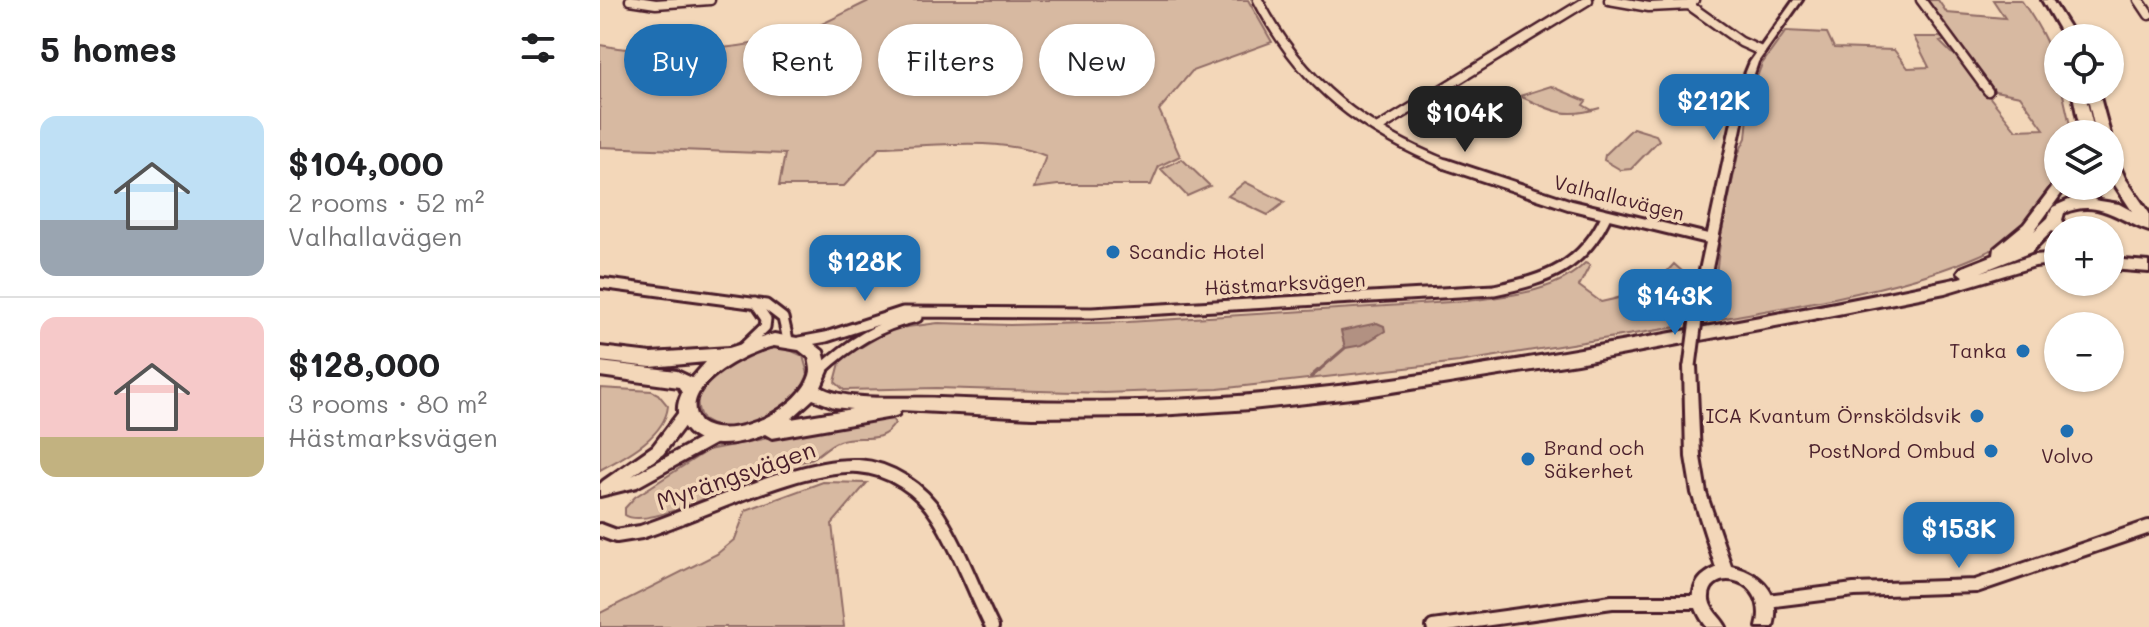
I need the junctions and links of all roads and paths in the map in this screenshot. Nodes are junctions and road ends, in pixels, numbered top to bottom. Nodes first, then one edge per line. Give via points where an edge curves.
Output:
1 (630, 0) edge
2 (710, 0) edge
3 (1258, 0) edge
4 (1588, 0) edge
5 (1609, 0) edge
6 (1798, 0) edge
7 (1921, 0) edge
8 (2036, 0) edge
9 (2047, 0) edge
10 (2139, 0) edge
11 (1692, 3) edge
12 (2149, 15) edge
13 (2050, 24) edge
14 (2062, 24) edge
15 (1761, 51) junction
16 (1988, 91) dead end
17 (1377, 129) junction
18 (2124, 188) edge
19 (2049, 200) edge
20 (2080, 200) edge
21 (2075, 202) junction
22 (1607, 214) junction
23 (2059, 216) edge
24 (2149, 225) edge
25 (2044, 235) edge
26 (1710, 239) junction
27 (2044, 259) edge
28 (2124, 265) edge
29 (2149, 267) edge
30 (1968, 271) junction
31 (600, 283) edge
32 (1931, 287) junction
33 (755, 303) junction
34 (934, 314) junction
35 (794, 341) junction
36 (736, 351) junction
37 (600, 354) edge
38 (600, 369) edge
39 (820, 371) junction
40 (812, 390) junction
41 (691, 392) junction
42 (942, 405) junction
43 (687, 412) junction
44 (747, 434) junction
45 (715, 437) junction
46 (601, 493) edge
47 (2149, 527) edge
48 (600, 530) edge
49 (1725, 572) junction
50 (1767, 601) junction
51 (1701, 602) junction
52 (1474, 624) edge
53 (992, 627) edge
54 (1433, 627) edge
55 (1718, 627) edge
56 (1765, 627) edge

1 - 2 street
3 - 17 street, Valhallavägen via 1271,27 1310,76 1347,113
4 - 17 street
5 - 11 street via 1649,7
6 - 15 street
7 - 16 street
8 - 13 highway
9 - 14 highway
10 - 12 street
11 - 15 street via 1737,42
15 - 26 street via 1744,89
17 - 22 street, Valhallavägen via 1475,177
18 - 24 highway
19 - 30 highway via 2020,237
20 - 21 highway
21 - 23 highway via 2062,206
21 - 24 highway via 2114,207
22 - 26 street, Valhallavägen
22 - 34 street, Hästmarksvägen via 1595,242 1566,267 1545,278 1494,290 1092,313
25 - 30 highway via 2026,248
26 - 49 street, bridge via 1690,366 1693,457
27 - 32 highway
28 - 29 highway
30 - 32 highway
31 - 33 street
32 - 42 highway via 1569,358 1380,387 1141,408
33 - 35 street via 778,310
33 - 36 street via 765,327
34 - 35 street, Hästmarksvägen via 903,312 825,338
34 - 39 street, Hästmarksvägen via 871,330
35 - 36 highway
35 - 39 highway via 811,348
36 - 37 highway via 651,360
36 - 41 highway via 707,372
38 - 41 highway via 677,378
39 - 40 highway
40 - 42 highway via 837,403
40 - 44 highway via 786,417
41 - 43 highway
42 - 44 highway
43 - 45 highway via 695,428
43 - 46 street via 658,450
44 - 45 highway
45 - 46 street via 632,483
47 - 50 street via 1976,586 1839,591
48 - 53 street, Myrängsvägen via 611,536 642,532 816,469 871,467 906,482 926,499
49 - 50 street via 1750,580
49 - 51 street via 1704,583
50 - 56 street
51 - 52 street via 1612,602
51 - 55 street
52 - 54 street

